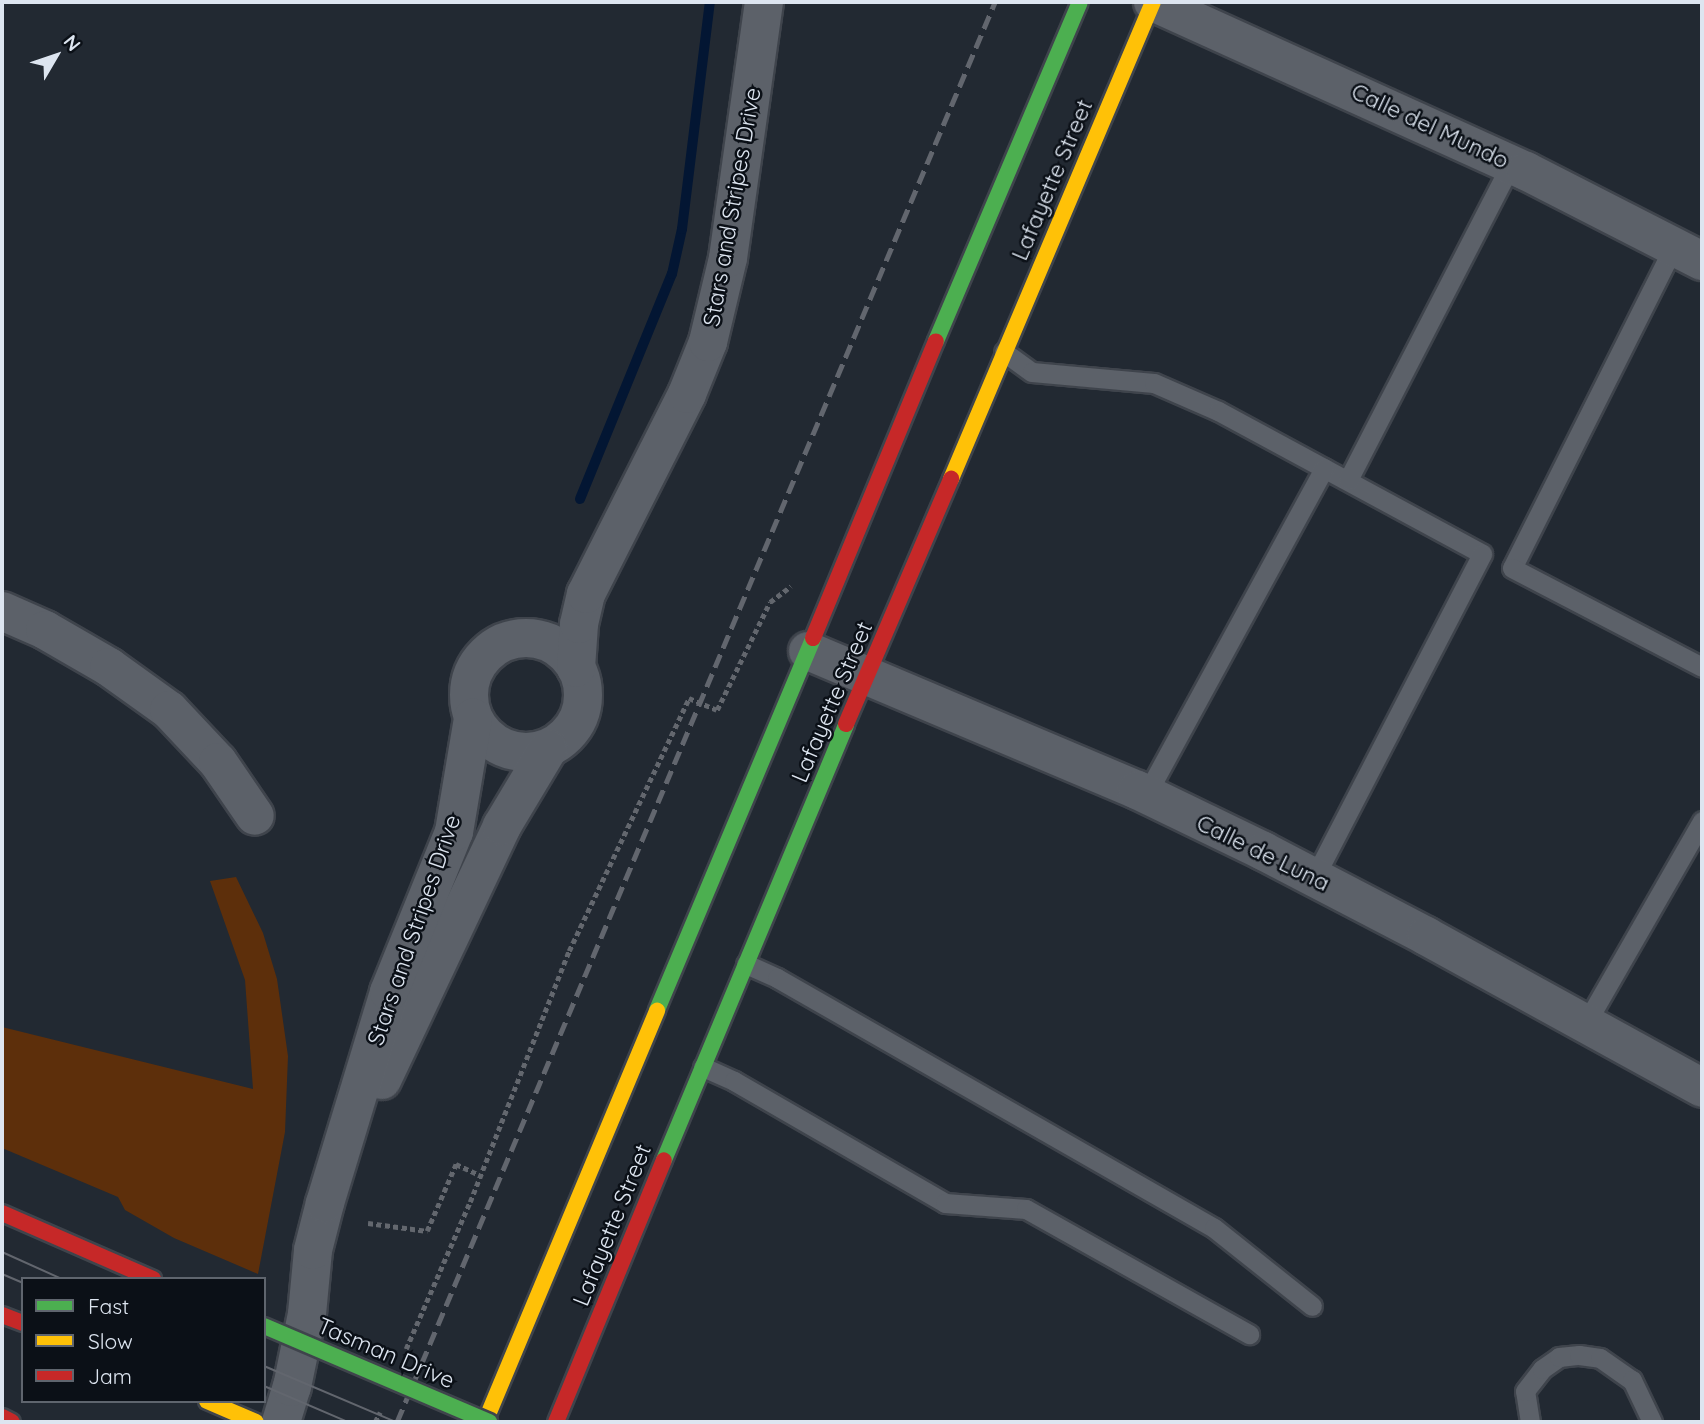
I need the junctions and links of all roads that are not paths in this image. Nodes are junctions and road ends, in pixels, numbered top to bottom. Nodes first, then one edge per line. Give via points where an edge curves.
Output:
1 (764, 2) edge
2 (1080, 2) edge
3 (1153, 2) edge
4 (1511, 164) junction
5 (1688, 253) edge
6 (1004, 352) junction
7 (1324, 468) junction
8 (1348, 480) junction
9 (1482, 554) junction
10 (1512, 568) junction
11 (586, 594) junction
12 (2, 611) edge
13 (530, 638) junction
14 (808, 651) junction
15 (1702, 667) edge
16 (576, 668) junction
17 (868, 675) junction
18 (473, 718) junction
19 (548, 749) junction
20 (1146, 795) junction
21 (255, 816) dead end
22 (1702, 821) edge
23 (1314, 878) junction
24 (746, 964) junction
25 (1586, 1024) junction
26 (703, 1067) junction
27 (1702, 1088) edge
28 (334, 1180) junction
29 (2, 1213) edge
30 (148, 1277) edge
31 (1312, 1306) dead end
32 (2, 1315) edge
33 (21, 1322) edge
34 (266, 1327) edge
35 (1249, 1334) dead end
36 (212, 1403) edge
37 (2, 1417) edge
38 (12, 1422) edge
39 (256, 1422) edge
40 (281, 1422) edge
41 (487, 1422) edge
42 (556, 1422) edge
43 (1530, 1422) edge
44 (1652, 1422) edge

1 - 11 street, Stars and Stripes Drive via 728,258 708,342 687,394
2 - 14 main road, Lafayette Street
3 - 4 street, Calle del Mundo
3 - 6 main road, Lafayette Street
4 - 5 street, Calle del Mundo
4 - 8 lane
5 - 10 lane
6 - 7 lane via 1032,372 1154,383 1218,411
6 - 17 main road, Lafayette Street
7 - 8 lane
7 - 20 lane
8 - 9 lane
9 - 10 lane
9 - 23 lane
10 - 15 lane
11 - 13 street, Stars and Stripes Drive
11 - 16 street, Stars and Stripes Drive
12 - 21 street via 45,629 169,710 218,762
13 - 16 street via 549,643
13 - 18 street, Stars and Stripes Drive via 492,648 479,662 470,680
14 - 17 street, Calle de Luna
14 - 41 main road, Lafayette Street
16 - 19 street, Stars and Stripes Drive via 582,706 576,724
17 - 20 street, Calle de Luna
17 - 24 main road, Lafayette Street
18 - 19 street via 489,739 513,751
18 - 28 street, Stars and Stripes Drive via 454,832 389,992
19 - 28 street, Stars and Stripes Drive via 502,827
20 - 23 street, Calle de Luna
22 - 25 lane
23 - 25 street, Calle de Luna
24 - 26 main road, Lafayette Street
24 - 31 lane via 1214,1228
25 - 27 street, Calle de Luna
26 - 35 lane via 945,1203 1026,1209
26 - 42 main road, Lafayette Street
28 - 40 street, Stars and Stripes Drive via 313,1250 307,1314
29 - 30 main road
32 - 33 main road
34 - 41 main road, Tasman Drive, bridge
36 - 39 main road
37 - 38 main road
43 - 44 lane via 1525,1391 1542,1369 1559,1357 1579,1355 1600,1358 1632,1380

